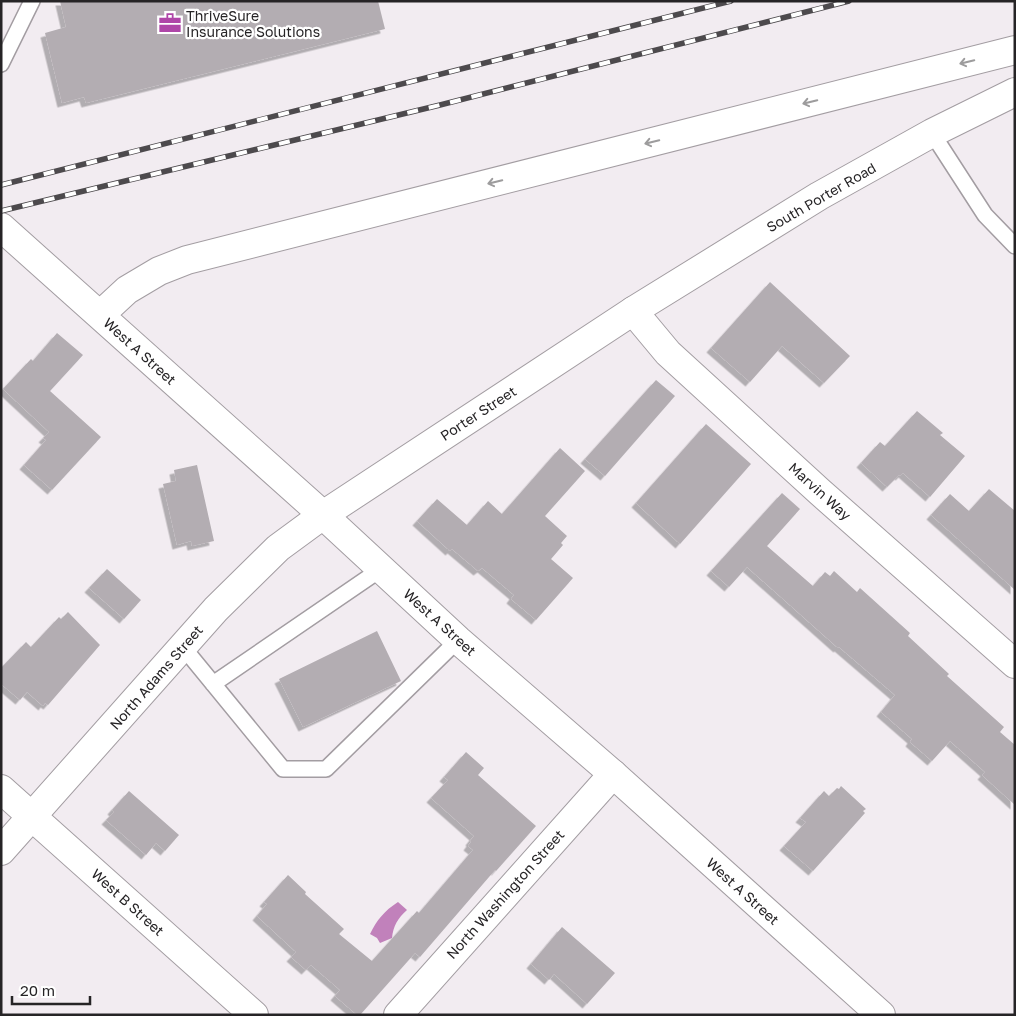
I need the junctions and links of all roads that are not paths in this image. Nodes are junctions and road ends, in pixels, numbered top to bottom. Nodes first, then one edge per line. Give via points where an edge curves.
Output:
1 (32, 1) edge
2 (1015, 50) edge
3 (1, 64) edge
4 (1015, 92) edge
5 (932, 133) junction
6 (1, 227) edge
7 (1015, 246) edge
8 (633, 311) junction
9 (100, 315) junction
10 (323, 515) junction
11 (382, 569) junction
12 (458, 640) junction
13 (183, 647) junction
14 (1015, 664) edge
15 (213, 684) junction
16 (613, 774) junction
17 (1, 789) edge
18 (33, 817) junction
19 (1, 851) edge
20 (254, 1015) edge
21 (398, 1015) edge
22 (881, 1015) edge

1 - 3 lane
2 -> 9 street via 187,260 159,270 127,290
4 - 5 street, South Porter Road
5 - 7 lane via 985,215
5 - 8 street, South Porter Road via 818,196
6 - 9 street, West A Street
8 - 10 street, Porter Street
8 - 14 street, Marvin Way via 668,353
9 - 10 street, West A Street
10 - 11 street, West A Street
10 - 13 street, North Adams Street via 278,548 216,608
11 - 12 street, West A Street
11 - 15 lane
12 - 15 lane via 326,769 283,769
12 - 16 street, West A Street
13 - 15 lane
13 - 18 street, North Adams Street
16 - 21 street, North Washington Street
16 - 22 street, West A Street
17 - 18 street, West B Street
18 - 19 street, North Adams Street
18 - 20 street, West B Street

